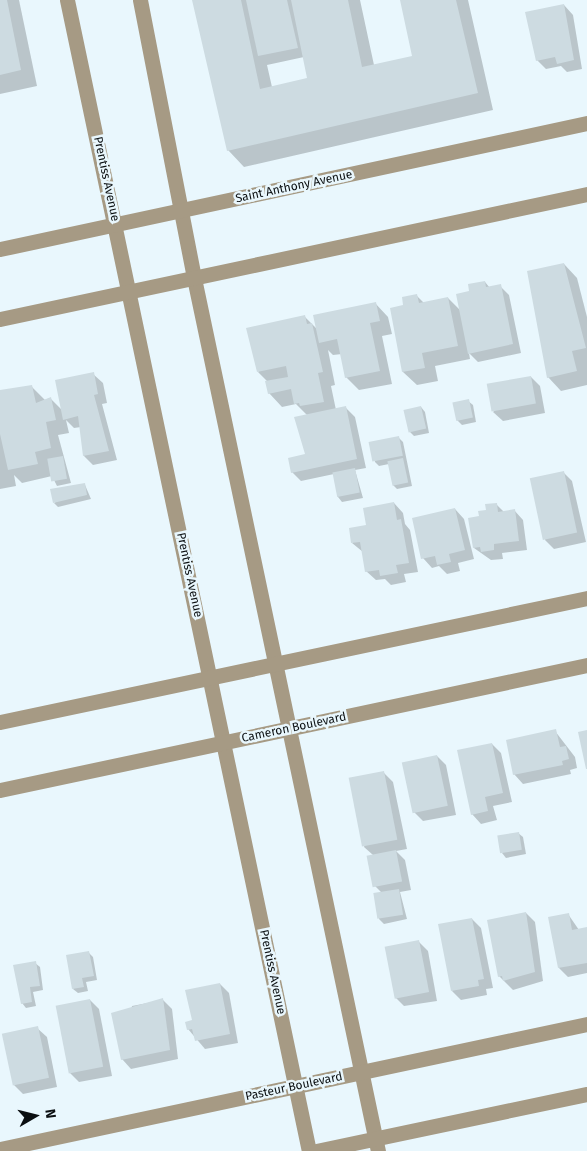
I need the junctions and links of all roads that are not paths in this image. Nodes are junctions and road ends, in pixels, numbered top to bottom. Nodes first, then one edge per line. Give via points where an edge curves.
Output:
1 (67, 0) edge
2 (140, 0) edge
3 (587, 122) edge
4 (587, 194) edge
5 (183, 212) junction
6 (116, 225) junction
7 (0, 249) edge
8 (194, 278) junction
9 (130, 292) junction
10 (0, 319) edge
11 (587, 598) edge
12 (275, 664) junction
13 (587, 665) edge
14 (210, 677) junction
15 (0, 722) edge
16 (289, 729) junction
17 (224, 742) junction
18 (0, 790) edge
19 (587, 1024) edge
20 (361, 1072) junction
21 (296, 1086) junction
22 (587, 1094) edge
23 (377, 1145) edge
24 (0, 1149) edge
25 (309, 1151) edge
26 (316, 1151) edge

1 - 6 street, Prentiss Avenue
2 - 5 street
3 - 5 street, Saint Anthony Avenue
4 - 8 street
5 - 6 street, Saint Anthony Avenue
5 - 8 street
6 - 7 street, Saint Anthony Avenue
6 - 9 street, Prentiss Avenue
8 - 9 street
8 - 12 street
9 - 10 street
9 - 14 street, Prentiss Avenue
11 - 12 street
12 - 14 street
12 - 16 street
13 - 16 street, Cameron Boulevard
14 - 15 street
14 - 17 street, Prentiss Avenue
16 - 17 street, Cameron Boulevard
16 - 20 street
17 - 18 street, Cameron Boulevard
17 - 21 street, Prentiss Avenue
19 - 20 street, Pasteur Boulevard
20 - 21 street, Pasteur Boulevard
20 - 23 street
21 - 24 street, Pasteur Boulevard
21 - 25 street, Prentiss Avenue
22 - 23 street
23 - 26 street

